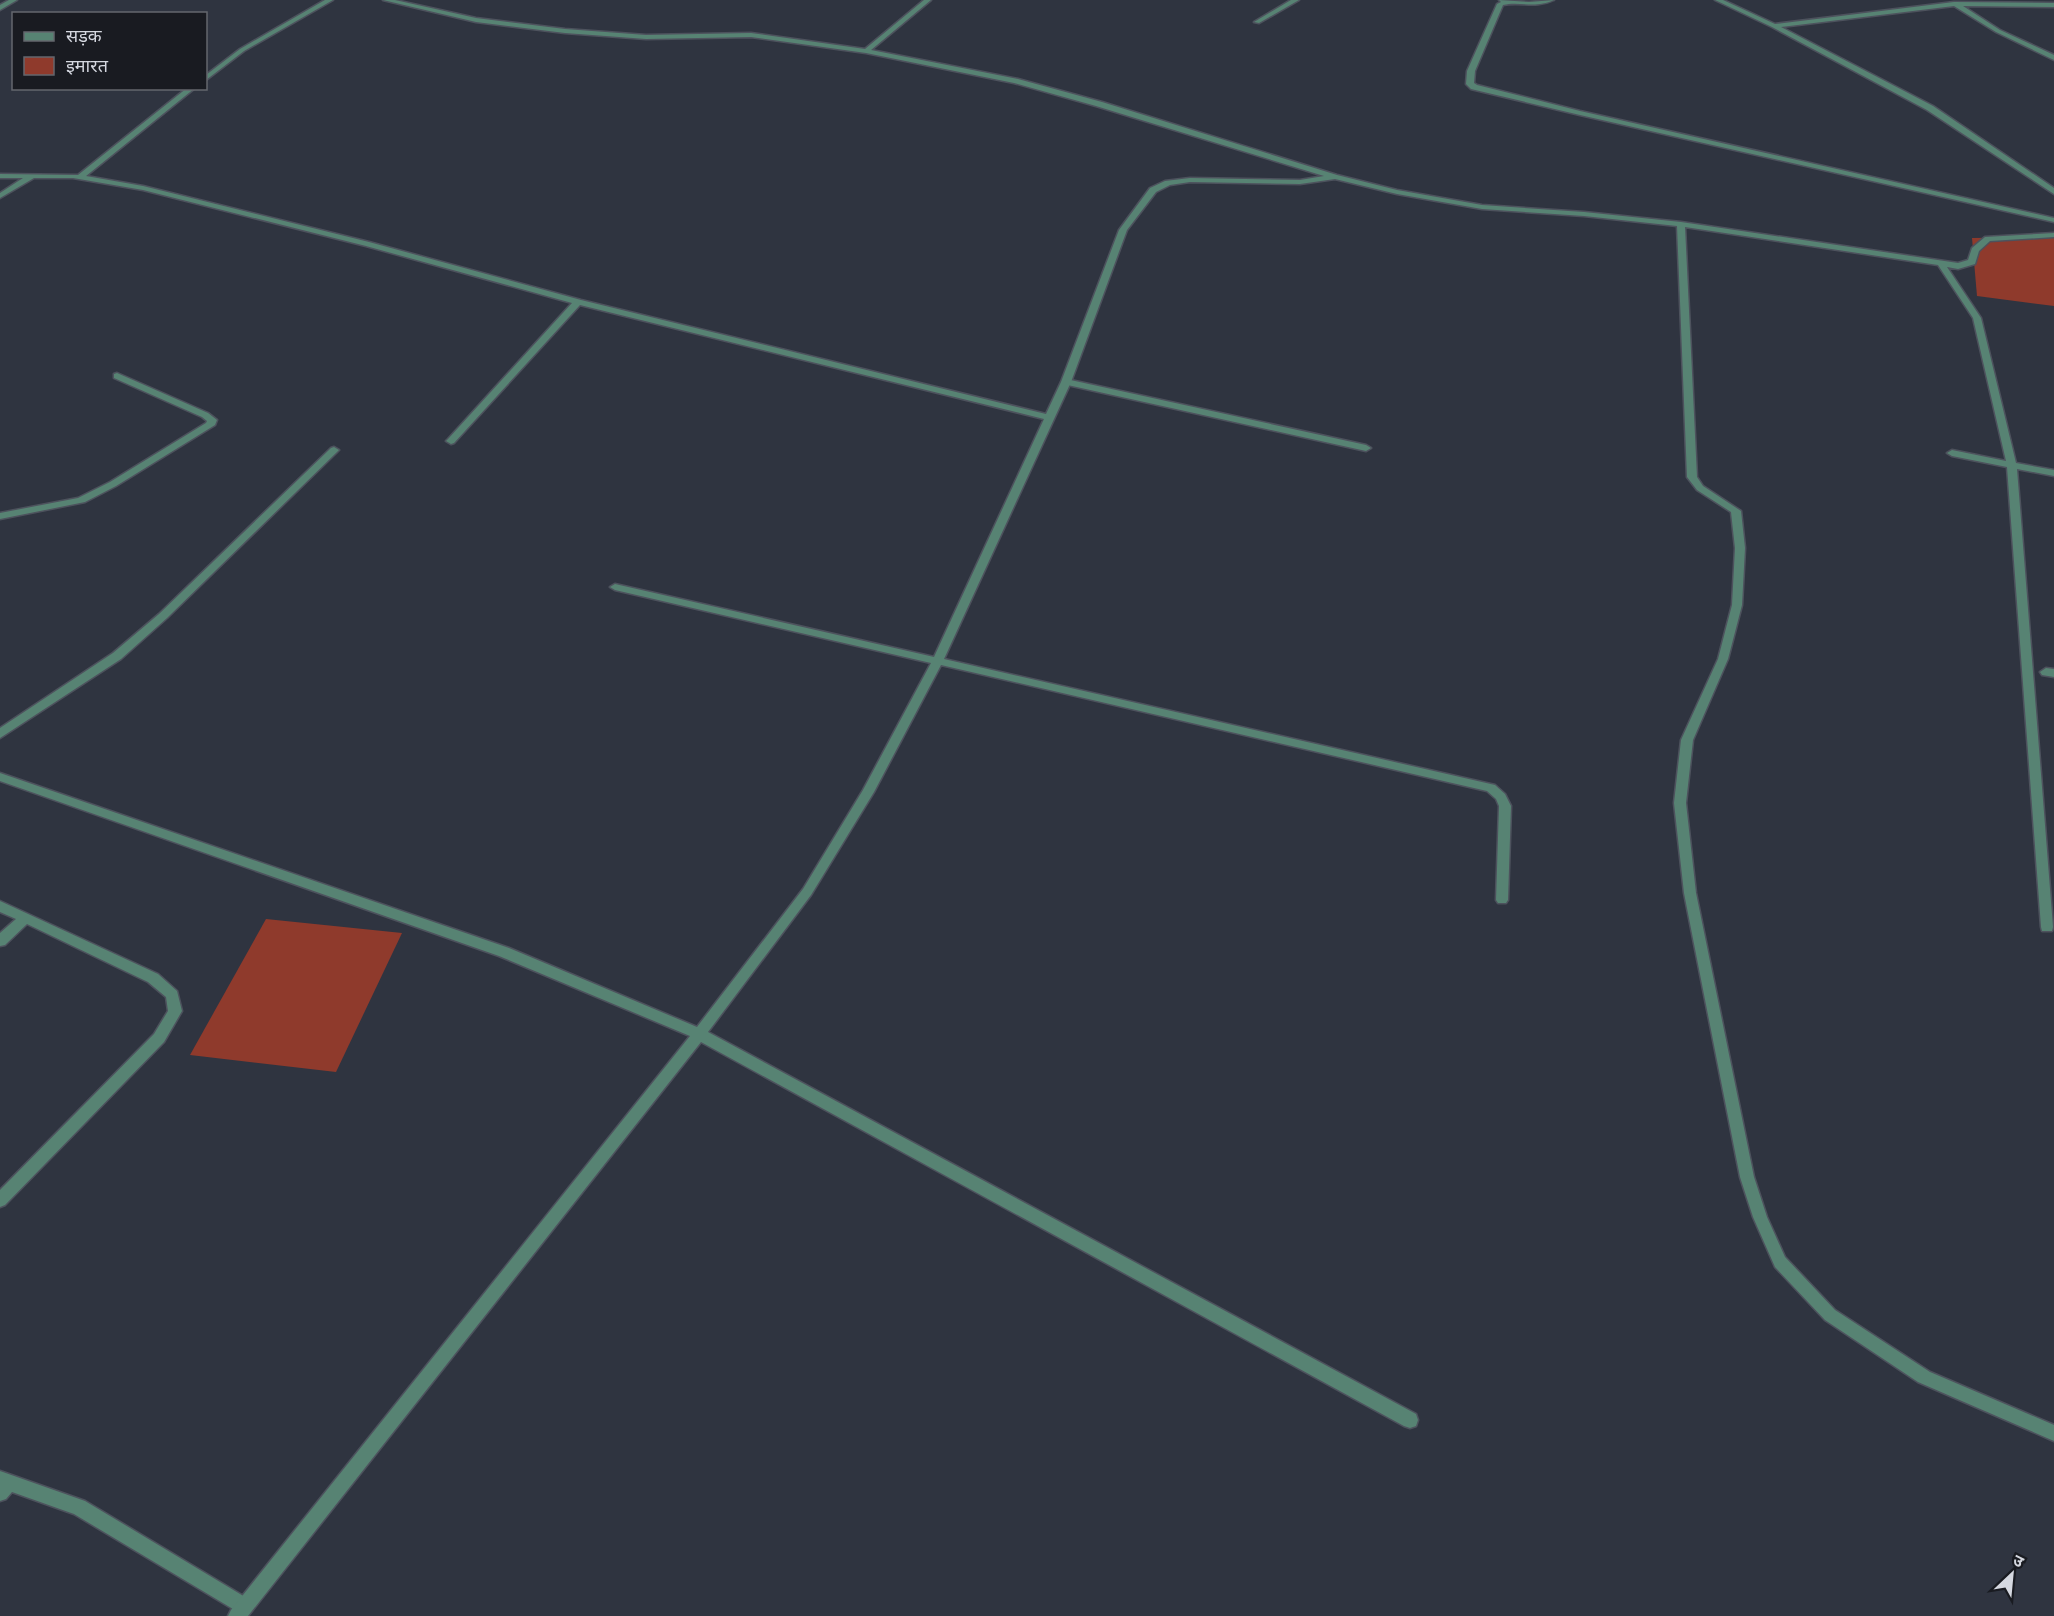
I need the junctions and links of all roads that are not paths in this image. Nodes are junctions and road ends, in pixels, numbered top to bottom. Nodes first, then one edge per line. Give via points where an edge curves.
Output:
1 (14, 0) edge
2 (330, 0) edge
3 (386, 0) edge
4 (928, 0) edge
5 (1296, 0) edge
6 (1551, 0) edge
7 (1718, 0) edge
8 (1505, 1) edge
9 (1951, 2) edge
10 (2054, 5) edge
11 (0, 9) edge
12 (1257, 22) dead end
13 (1774, 26) junction
14 (866, 51) junction
15 (2054, 58) edge
16 (207, 77) edge
17 (189, 90) edge
18 (33, 175) junction
19 (0, 176) edge
20 (80, 177) junction
21 (1335, 177) junction
22 (2054, 192) edge
23 (0, 196) edge
24 (2054, 220) edge
25 (1681, 224) junction
26 (2054, 235) edge
27 (1942, 265) junction
28 (578, 302) junction
29 (117, 376) dead end
30 (1066, 382) junction
31 (1050, 418) junction
32 (452, 441) dead end
33 (1366, 448) dead end
34 (334, 450) dead end
35 (1952, 453) dead end
36 (2012, 465) junction
37 (2054, 473) edge
38 (0, 516) edge
39 (615, 587) dead end
40 (938, 662) junction
41 (0, 734) edge
42 (0, 777) edge
43 (1503, 900) dead end
44 (0, 906) edge
45 (26, 918) junction
46 (2047, 927) dead end
47 (0, 941) edge
48 (699, 1034) junction
49 (0, 1200) edge
50 (1410, 1420) dead end
51 (2054, 1433) edge
52 (3, 1484) edge
53 (240, 1611) edge

1 - 11 street
2 - 16 street via 242,50
3 - 14 street via 476,20 565,31 646,37 751,35
4 - 14 street
5 - 12 street
6 - 8 street via 1529,4
7 - 13 street
8 - 24 street via 1500,4 1471,71 1470,84 1474,87
9 - 10 street
9 - 13 street
9 - 15 street via 1998,31
13 - 22 street via 1930,108
14 - 21 street via 1015,81
17 - 20 street
18 - 19 street
18 - 20 street
18 - 23 street
20 - 28 street via 143,188 369,244
21 - 25 street via 1482,207
21 - 30 street via 1300,182 1190,180 1153,190 1123,230
25 - 27 street
25 - 51 street via 1692,477 1694,484 1736,511 1740,548 1737,605 1723,659 1687,740 1680,803 1690,893 1747,1177 1780,1262 1830,1315 1924,1377
26 - 27 street via 1988,239 1980,244 1968,265
27 - 36 street via 1977,318
28 - 31 street
28 - 32 street
29 - 38 street via 206,415 212,420 210,425 81,500
30 - 31 street
30 - 33 street
31 - 40 street
34 - 41 street via 117,656
35 - 36 street
36 - 37 street
36 - 46 street
39 - 40 street
40 - 43 street via 1491,788 1502,797 1506,807
40 - 48 street via 868,792 807,892
42 - 48 street via 504,952
44 - 45 street
45 - 47 street
45 - 49 street via 153,978 172,995 175,1011 159,1038
48 - 50 street
48 - 53 street
52 - 53 street via 80,1507

